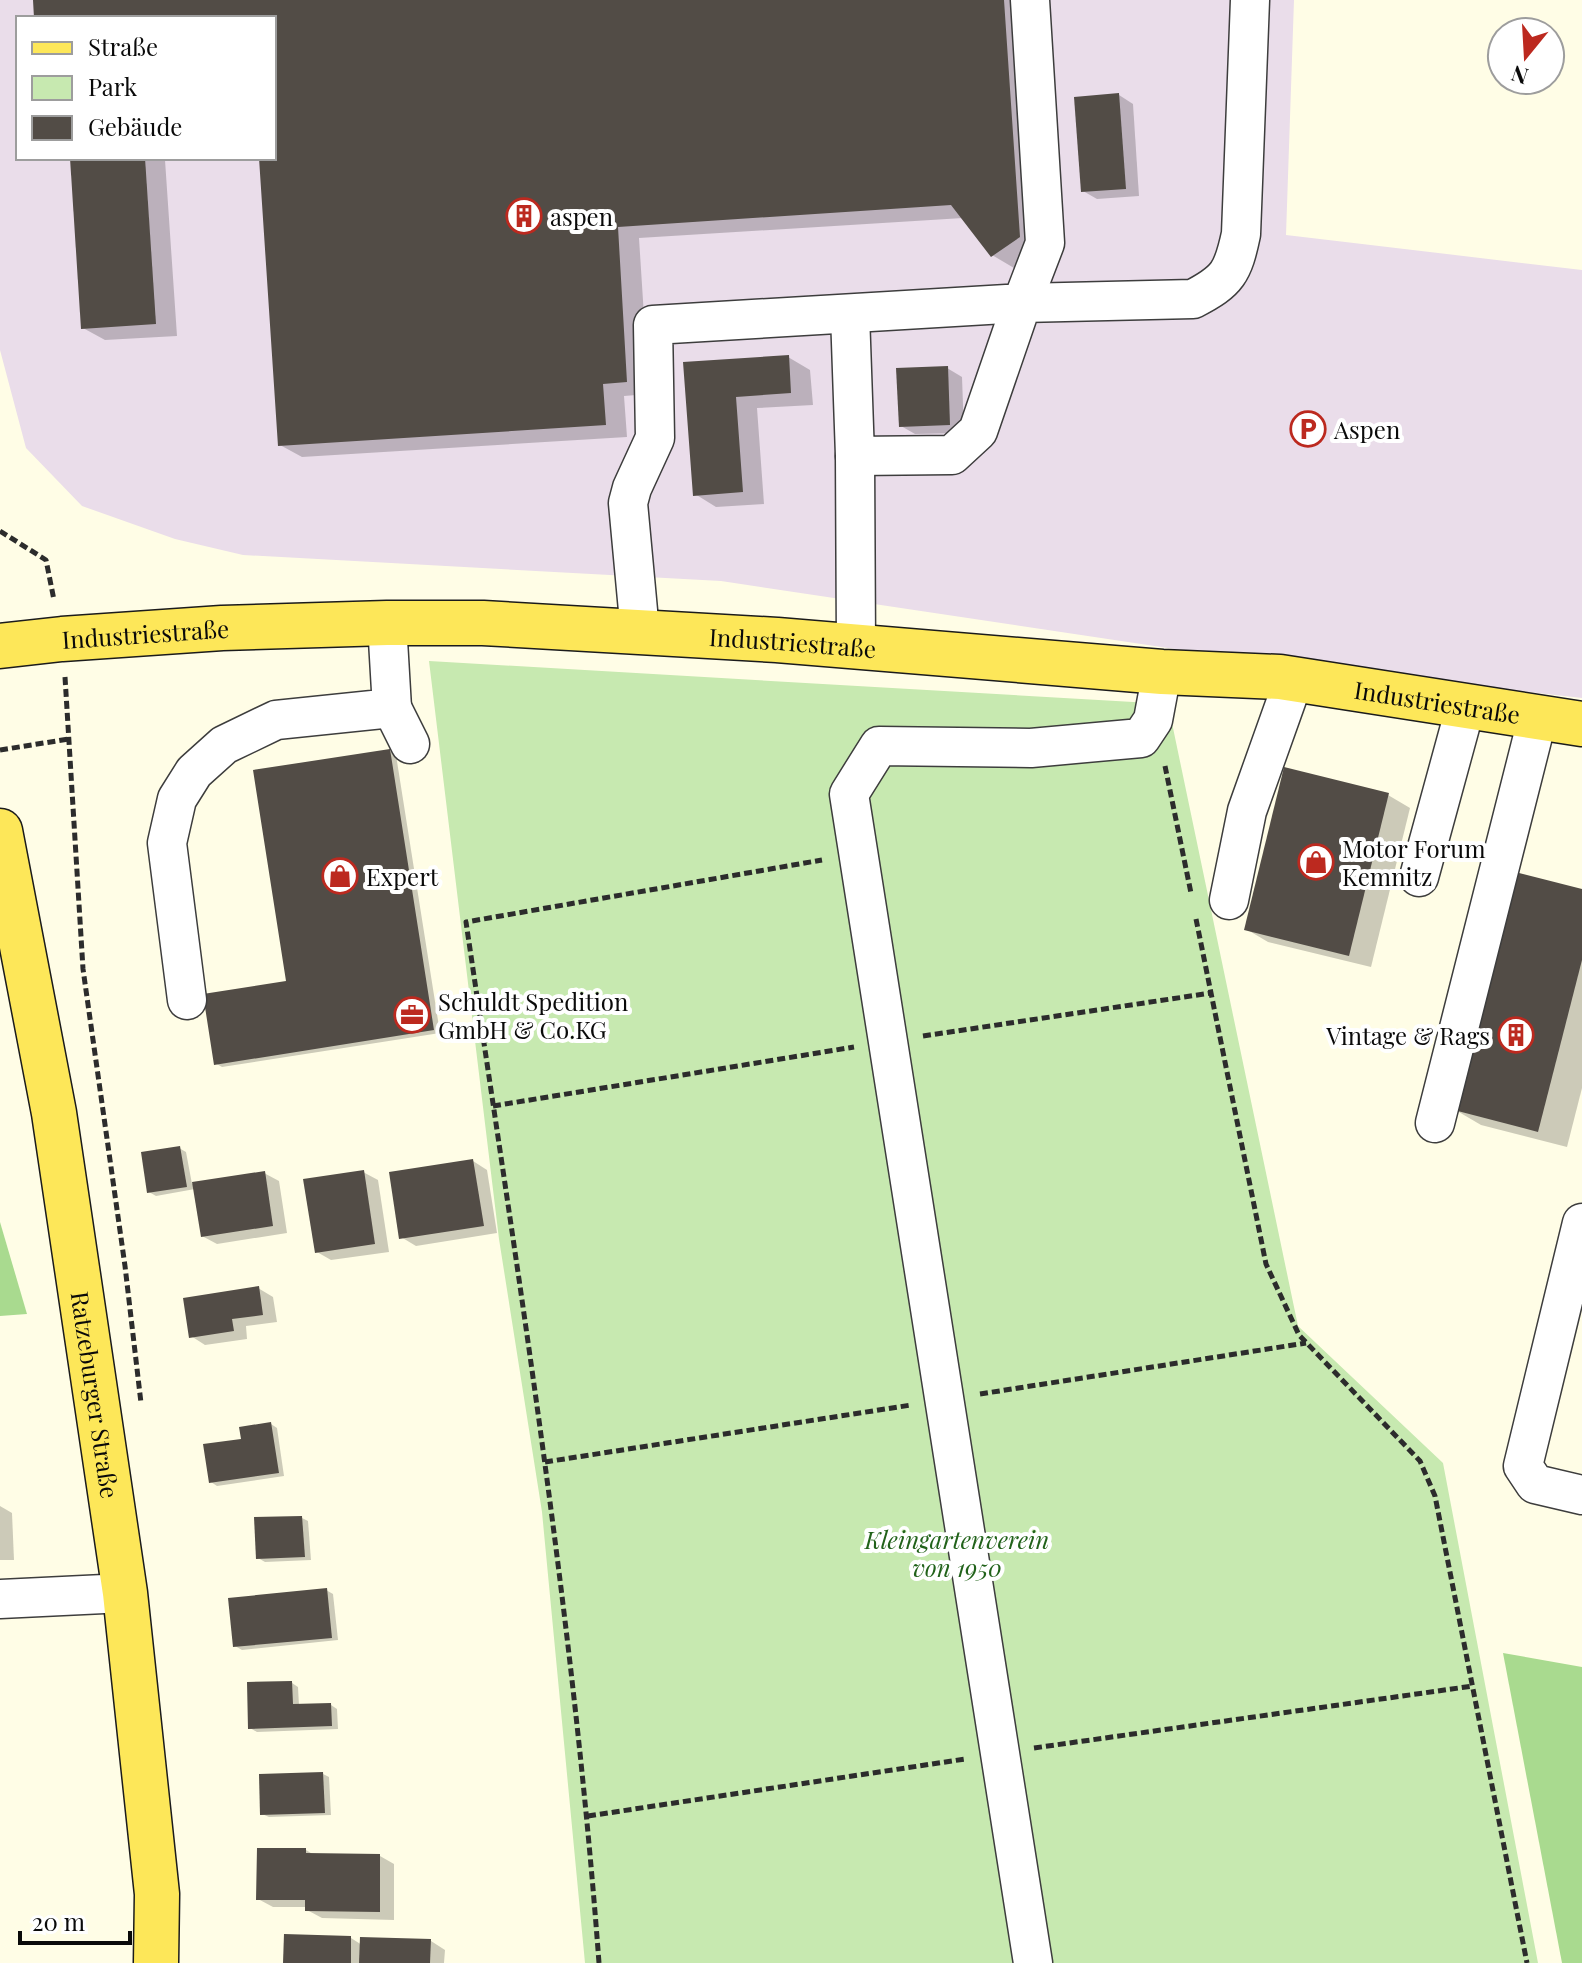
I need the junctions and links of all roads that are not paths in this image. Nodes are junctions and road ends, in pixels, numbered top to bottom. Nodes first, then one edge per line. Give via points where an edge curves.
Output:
1 (1030, 0) edge
2 (1250, 0) edge
3 (1022, 303) junction
4 (850, 314) junction
5 (855, 456) junction
6 (387, 623) junction
7 (640, 632) junction
8 (0, 646) edge
9 (856, 646) junction
10 (1162, 672) junction
11 (1294, 679) junction
12 (1466, 705) junction
13 (392, 708) junction
14 (1538, 716) junction
15 (1582, 724) edge
16 (410, 744) dead end
17 (0, 831) edge
18 (1419, 877) dead end
19 (1211, 901) road end
20 (187, 1000) dead end
21 (1435, 1123) dead end
22 (1582, 1223) edge
23 (1582, 1495) edge
24 (125, 1593) junction
25 (0, 1599) edge
26 (156, 1963) edge
27 (1033, 1963) edge

1 - 3 street via 1045,243
2 - 3 street via 1241,234 1235,263 1219,286 1193,299
3 - 4 street
3 - 5 street via 978,431 952,455
4 - 5 street
4 - 7 street via 653,325 655,438 628,503
5 - 9 street
6 - 7 main road, Industriestraße
6 - 8 main road, Industriestraße via 222,628
6 - 13 street
7 - 9 main road, Industriestraße
9 - 10 main road, Industriestraße
10 - 11 main road, Industriestraße
10 - 27 street via 1153,720 1141,738 1031,748 879,746 849,794
11 - 12 main road, Industriestraße
11 - 19 street
12 - 14 main road, Industriestraße
12 - 18 street
13 - 16 street
13 - 20 street via 276,720 224,745 194,772 177,799 167,843
14 - 15 main road, Industriestraße
14 - 21 street
17 - 24 main road, Ratzeburger Straße via 54,1113
22 - 23 street via 1523,1466 1535,1484
24 - 25 street
24 - 26 main road, Ratzeburger Straße via 157,1894

